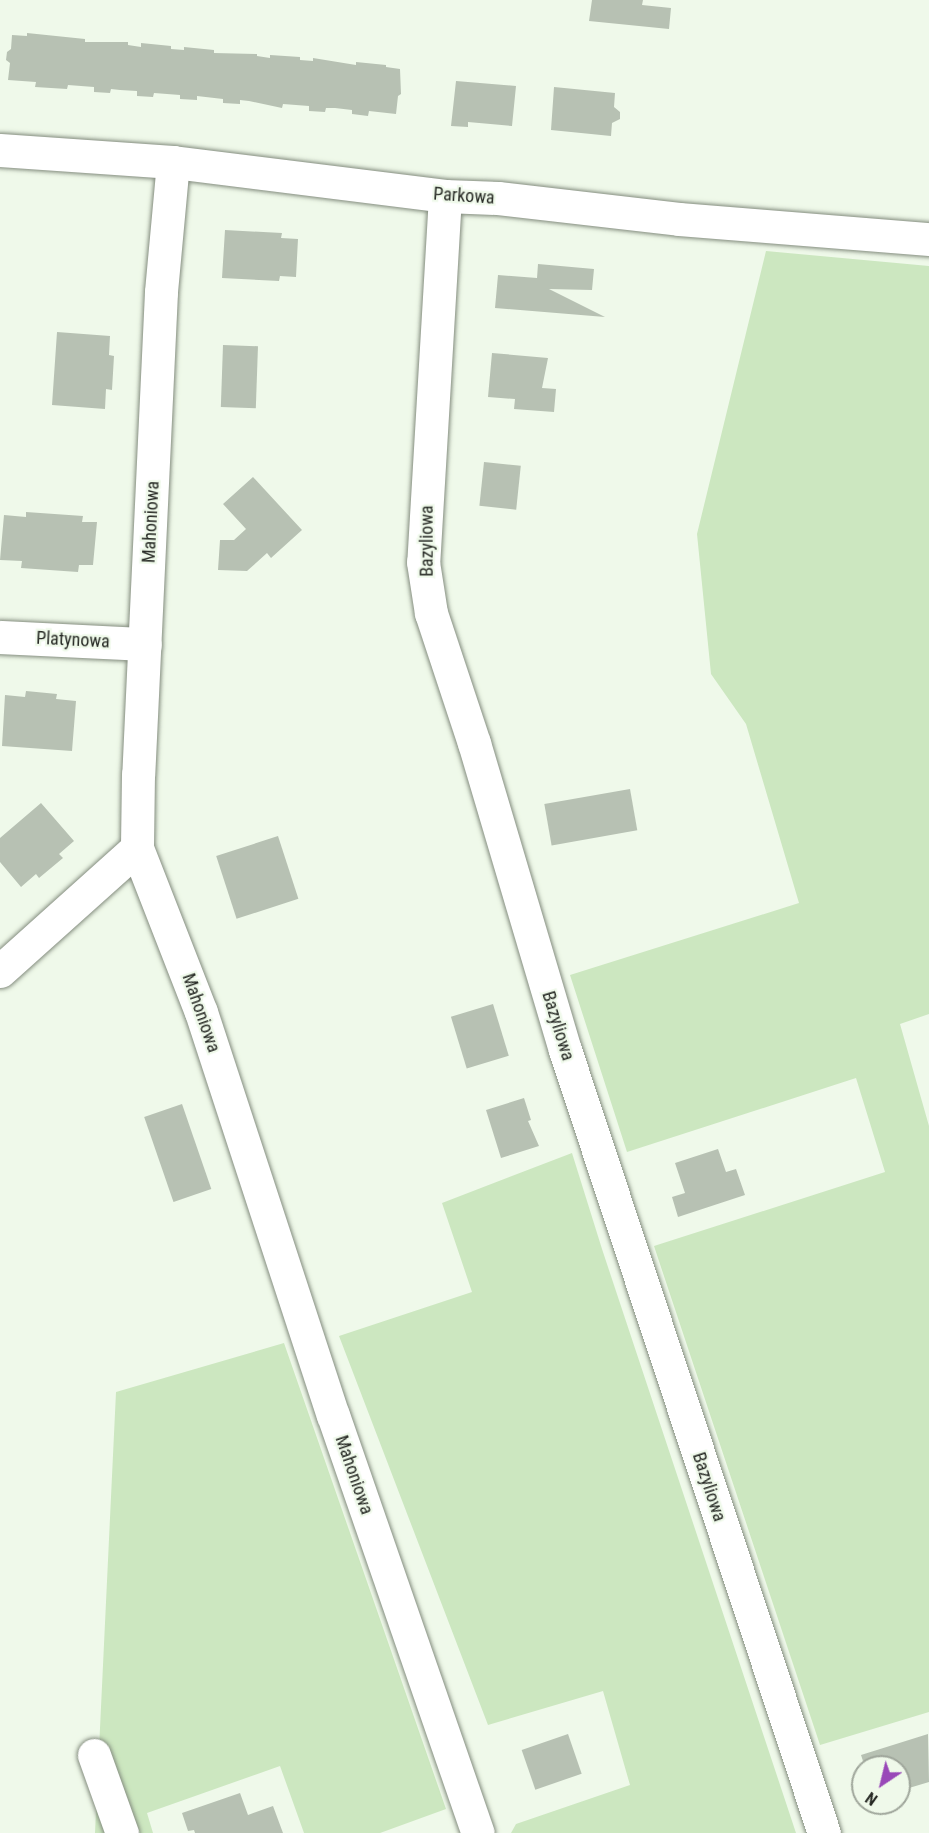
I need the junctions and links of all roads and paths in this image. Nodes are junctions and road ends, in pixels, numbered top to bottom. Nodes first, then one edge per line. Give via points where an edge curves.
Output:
1 (0, 150) edge
2 (173, 162) junction
3 (445, 196) junction
4 (929, 239) edge
5 (0, 637) edge
6 (145, 644) junction
7 (137, 848) junction
8 (0, 971) edge
9 (94, 1755) dead end
10 (122, 1833) edge
11 (478, 1833) edge
12 (824, 1833) edge

1 - 2 street, Parkowa
2 - 3 street, Parkowa
2 - 6 street, Mahoniowa via 161,292
3 - 4 street, Parkowa
3 - 12 street, Bazyliowa via 423,562 431,613 565,1050
5 - 6 street, Platynowa
6 - 7 street, Mahoniowa
7 - 8 street
7 - 11 street, Mahoniowa via 201,1012 333,1414
9 - 10 street

